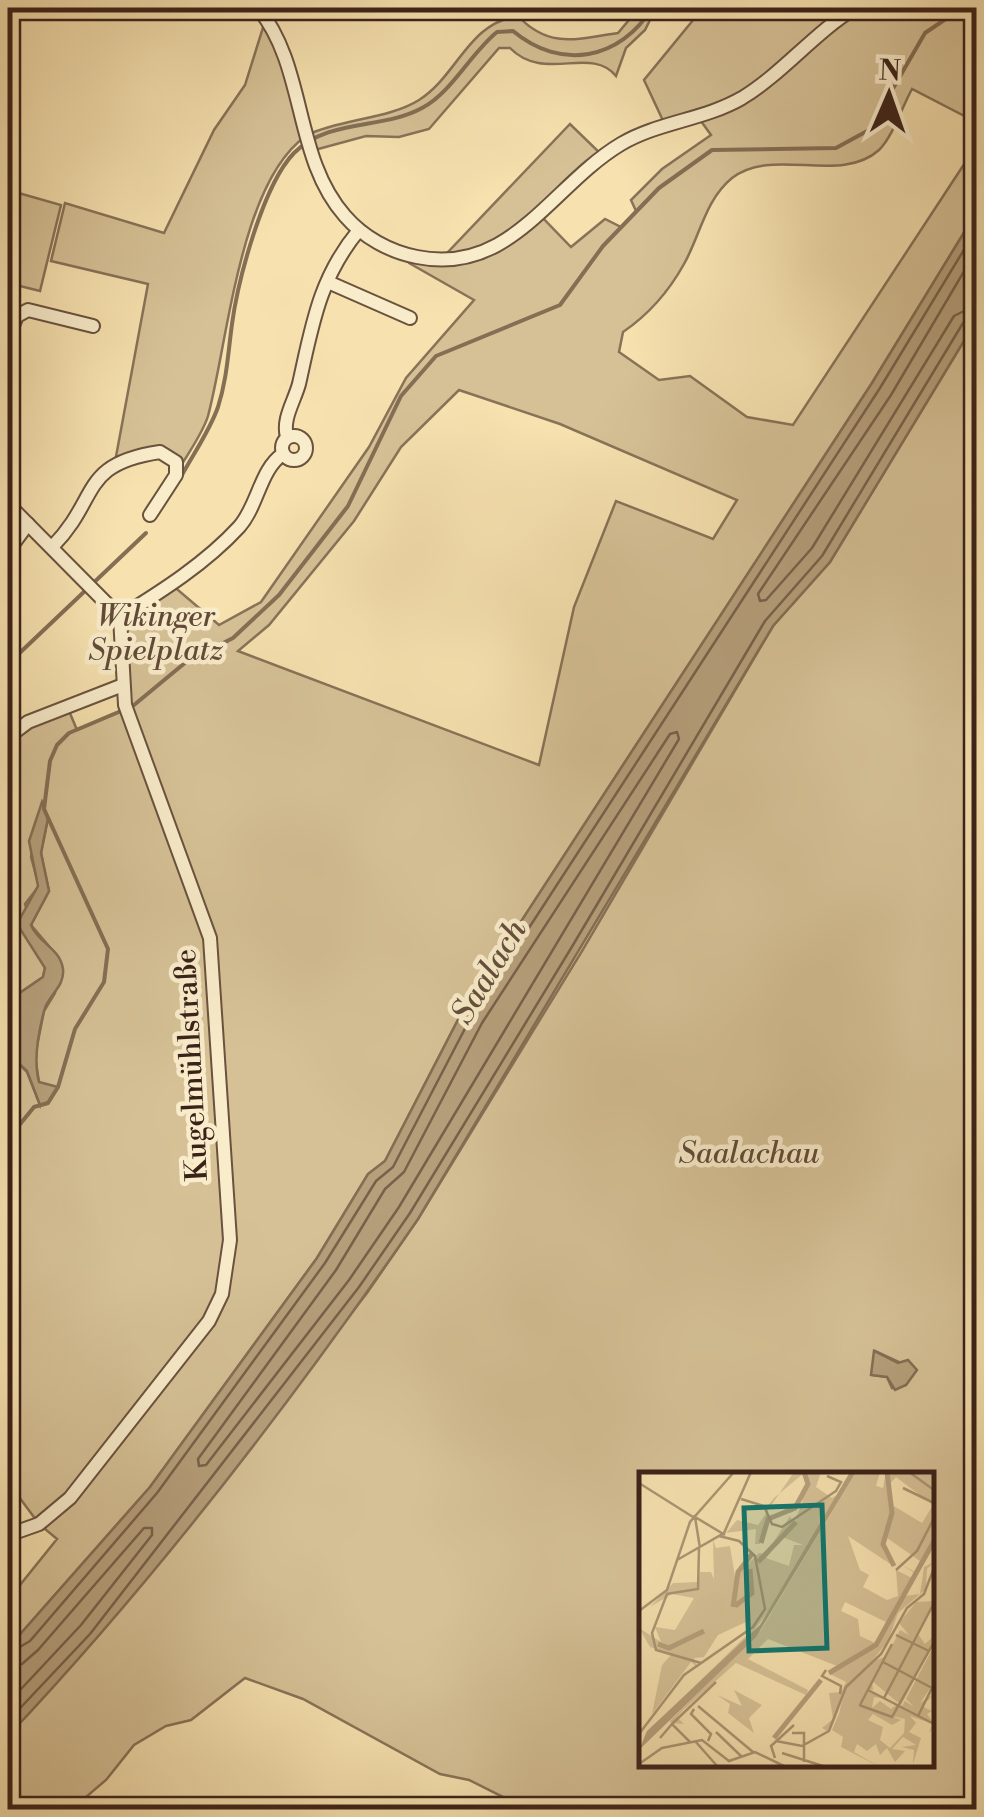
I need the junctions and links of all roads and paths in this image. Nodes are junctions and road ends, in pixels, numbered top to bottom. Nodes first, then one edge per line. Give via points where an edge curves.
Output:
1 (258, 8) edge
2 (854, 8) edge
3 (359, 230) junction
4 (328, 282) junction
5 (410, 318) dead end
6 (93, 326) dead end
7 (8, 337) edge
8 (287, 437) junction
9 (283, 454) junction
10 (8, 504) edge
11 (150, 515) dead end
12 (28, 524) junction
13 (53, 546) junction
14 (8, 552) edge
15 (120, 618) junction
16 (122, 685) junction
17 (8, 737) edge
18 (8, 1535) edge

1 - 3 street via 286,55 311,151 332,197
2 - 3 street via 743,97 622,144 492,249 429,259 389,248
3 - 4 street
4 - 5 street
4 - 8 street via 309,324
6 - 7 street via 28,310 16,316
8 - 9 street
8 - 9 street via 302,439 306,450 297,460
9 - 15 street via 238,528
10 - 12 street
11 - 13 street via 176,475 176,462 160,452 106,468
12 - 13 street
12 - 14 street
13 - 15 street
15 - 16 street, Kugelmühlstraße
16 - 17 street via 28,722
16 - 18 street, Kugelmühlstraße via 210,938 228,1269 210,1321 70,1498 38,1524

